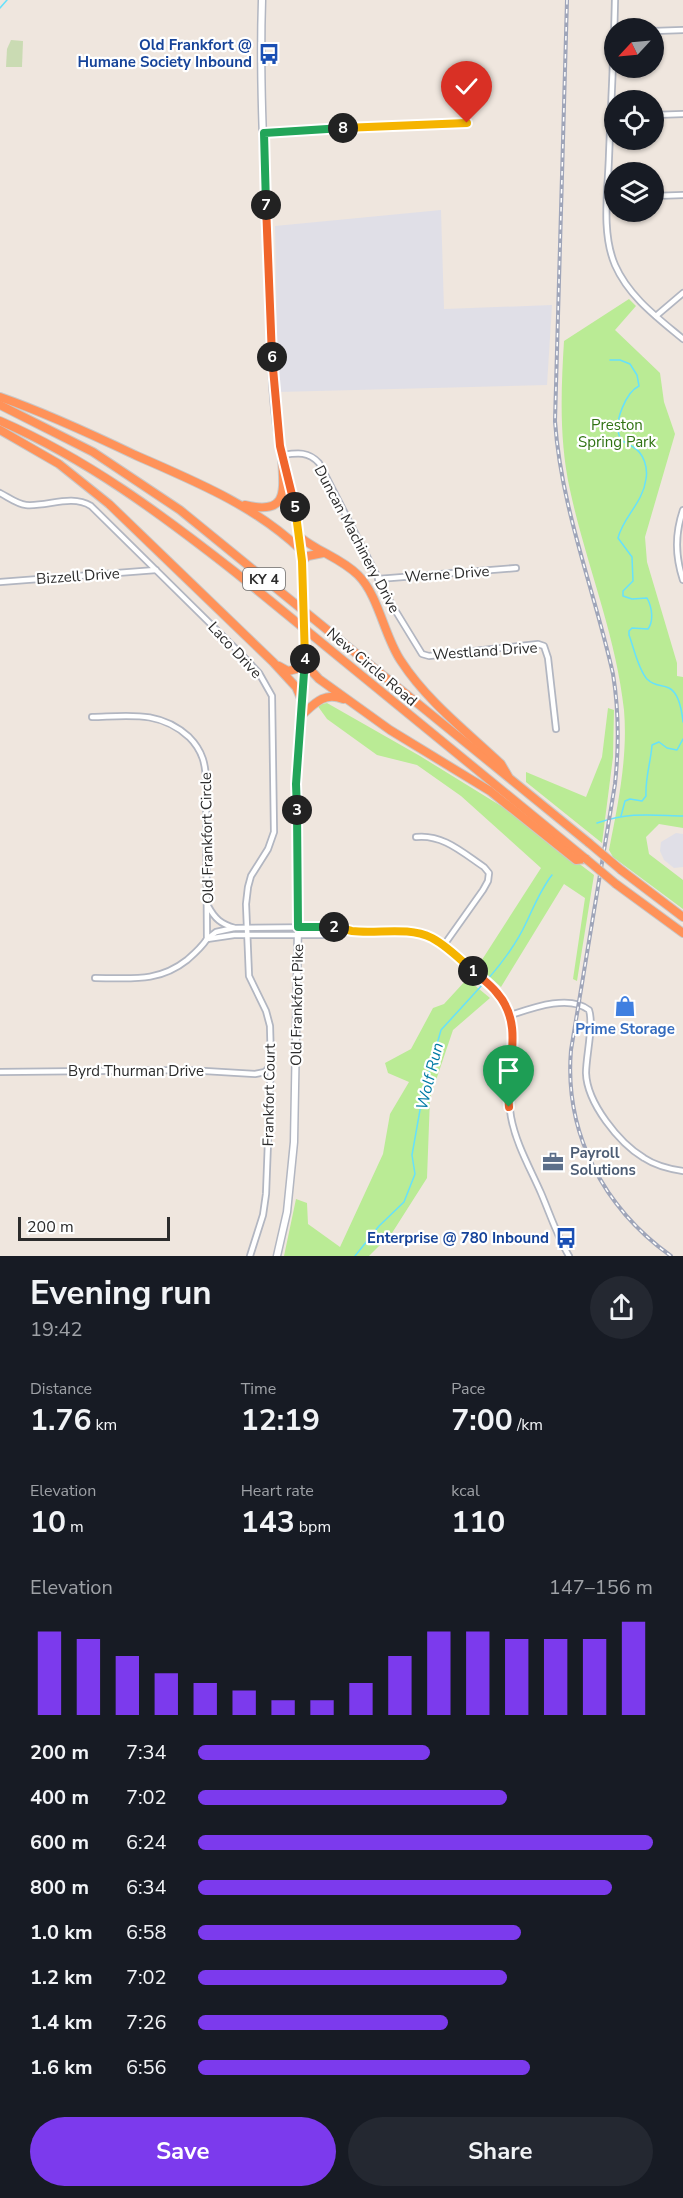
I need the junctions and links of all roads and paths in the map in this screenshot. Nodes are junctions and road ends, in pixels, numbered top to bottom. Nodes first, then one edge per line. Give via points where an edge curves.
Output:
1 (262, 0) edge
2 (615, 0) edge
3 (615, 18) edge
4 (683, 30) edge
5 (664, 31) edge
6 (683, 114) edge
7 (664, 115) edge
8 (467, 123) dead end
9 (264, 133) junction
10 (683, 195) edge
11 (664, 196) edge
12 (607, 222) edge
13 (683, 292) edge
14 (656, 316) junction
15 (683, 339) edge
16 (0, 397) edge
17 (0, 405) edge
18 (0, 421) edge
19 (0, 430) edge
20 (282, 455) junction
21 (0, 493) edge
22 (237, 504) junction
23 (683, 510) edge
24 (300, 537) junction
25 (301, 550) junction
26 (325, 553) junction
27 (302, 561) junction
28 (516, 568) dead end
29 (156, 570) junction
30 (378, 579) junction
31 (683, 580) edge
32 (0, 582) edge
33 (417, 649) joint
34 (273, 662) junction
35 (305, 662) junction
36 (350, 702) junction
37 (303, 703) junction
38 (302, 715) junction
39 (92, 717) dead end
40 (556, 729) dead end
41 (510, 780) junction
42 (416, 837) dead end
43 (586, 859) junction
44 (208, 906) junction
45 (683, 917) edge
46 (298, 927) junction
47 (235, 928) junction
48 (247, 928) junction
49 (351, 931) junction
50 (683, 933) edge
51 (247, 935) junction
52 (298, 935) junction
53 (207, 939) junction
54 (444, 945) junction
55 (95, 978) dead end
56 (511, 1015) junction
57 (270, 1066) junction
58 (0, 1072) edge
59 (683, 1172) edge
60 (250, 1256) edge
61 (277, 1256) edge
62 (569, 1256) edge

1 - 9 main road, Old Frankfort Pike
2 - 3 street
4 - 5 street
6 - 7 street
8 - 9 street
9 - 20 main road, Old Frankfort Pike via 272,362
10 - 11 street
12 - 14 street via 615,265 629,288
13 - 14 street
14 - 15 street
16 - 22 highway via 208,486
17 - 41 highway, New Circle Road / KY 4 via 93,452 164,499
18 - 43 highway, New Circle Road / KY 4 via 103,475 172,523
19 - 34 highway via 59,464 109,504
20 - 22 highway via 283,492 278,502 265,509
20 - 24 main road, Old Frankfort Pike
20 - 30 street, Duncan Machinery Drive via 307,454 319,463
21 - 29 street, Laco Drive via 25,505 85,502
22 - 25 highway
23 - 31 street via 676,542
24 - 25 main road, Old Frankfort Pike
24 - 26 highway
25 - 27 main road, Old Frankfort Pike
26 - 27 highway via 312,554
26 - 41 highway via 344,562 361,579 399,660 434,701 501,764
27 - 35 main road, Old Frankfort Pike, bridge
28 - 30 street, Werne Drive
29 - 32 street, Bizzell Drive
29 - 48 street, Laco Drive via 259,673 272,696 274,832 251,876
30 - 33 street, Duncan Machinery Drive
33 - 40 street, Westland Drive via 429,656 544,646
34 - 35 highway via 288,671
34 - 37 highway via 296,687
35 - 36 highway
35 - 37 main road, Old Frankfort Pike
36 - 38 highway via 328,696
36 - 43 highway via 490,791 576,860
37 - 38 main road, Old Frankfort Pike
38 - 46 main road, Old Frankfort Pike via 296,784
39 - 44 street, Old Frankfort Circle via 160,719 180,729 200,751 206,766
41 - 45 highway, New Circle Road / KY 4, bridge
42 - 54 street via 444,841 489,873 483,890
43 - 50 highway, New Circle Road / KY 4, bridge
44 - 47 street via 221,923
44 - 53 street, Old Frankfort Circle
46 - 48 street
46 - 49 street
46 - 52 main road, Old Frankfort Pike
47 - 48 street
47 - 53 street via 216,932
48 - 51 street, Frankfort Court
49 - 52 street
49 - 54 street via 411,932
51 - 52 street
51 - 53 street
51 - 57 street, Frankfort Court via 249,976 270,1026
52 - 61 main road, Old Frankfort Pike via 294,1142 287,1212
53 - 55 street via 175,969 157,976
54 - 56 street via 490,985
56 - 59 street via 555,1003 581,1005 589,1010 586,1076 598,1108 614,1131 644,1159
56 - 62 street via 511,1118
57 - 58 street, Byrd Thurman Drive via 255,1074 188,1070
57 - 60 street, Frankfort Court via 266,1194

